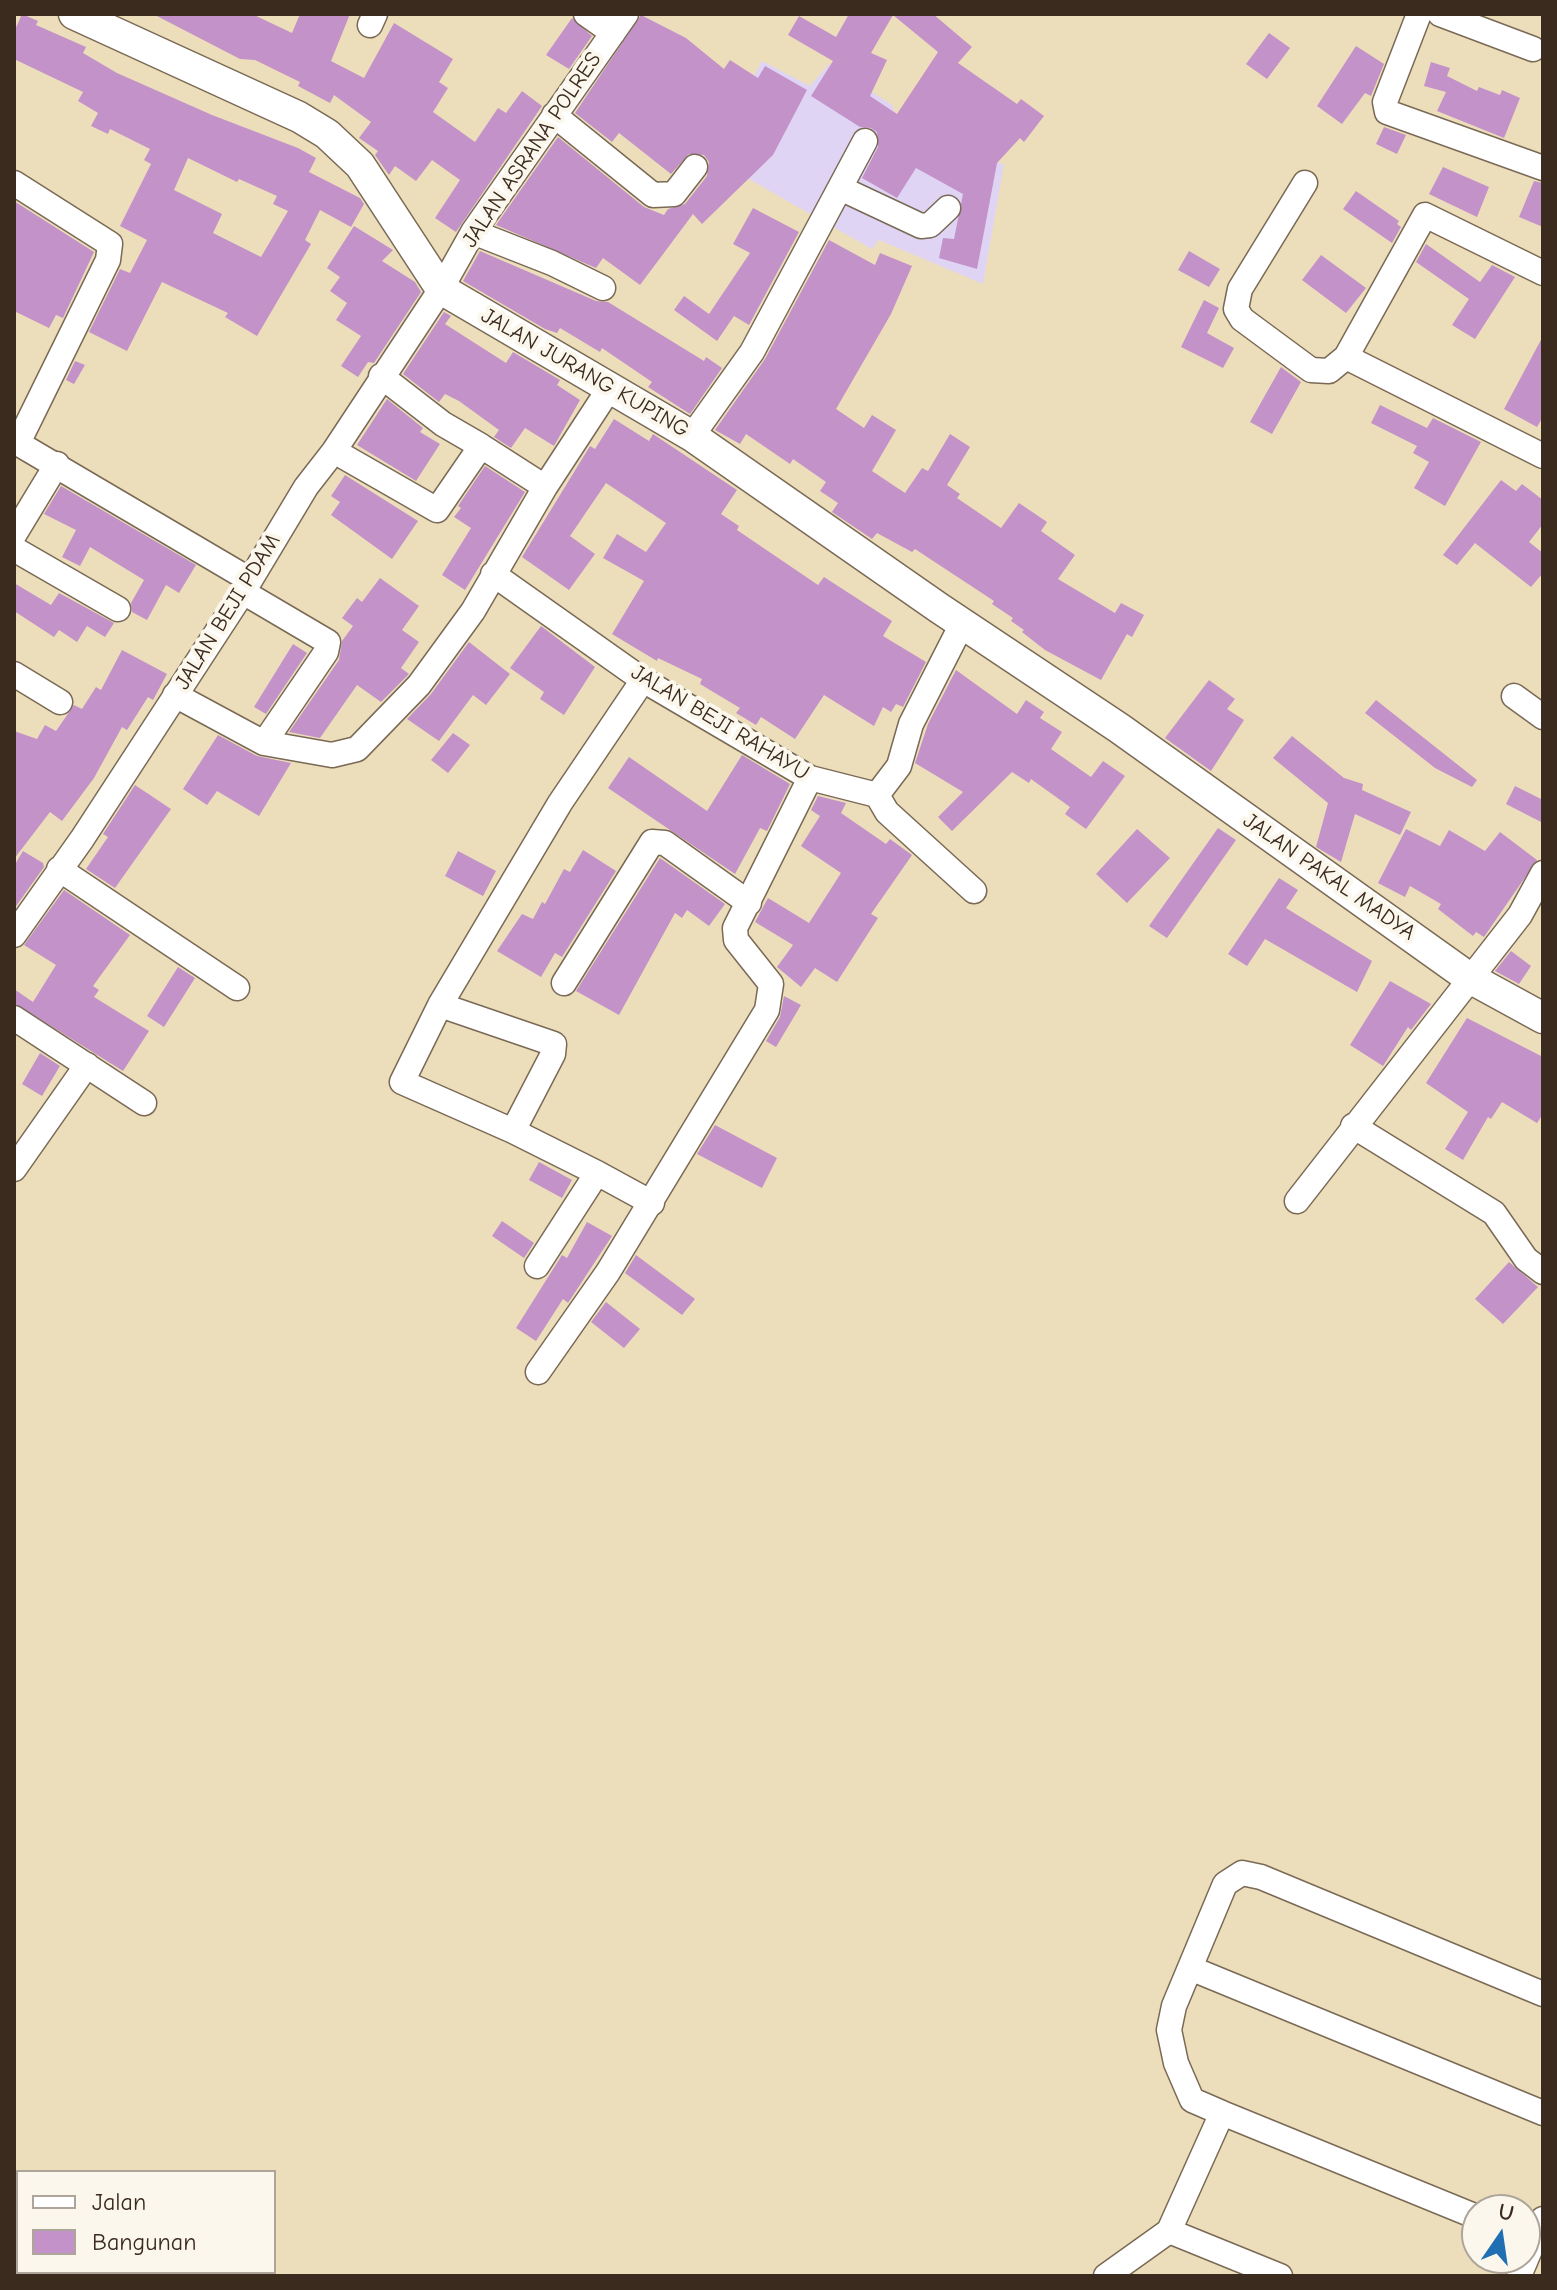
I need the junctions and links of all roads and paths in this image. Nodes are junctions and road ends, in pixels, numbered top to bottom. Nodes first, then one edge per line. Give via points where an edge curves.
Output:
1 (74, 14) edge
2 (586, 14) edge
3 (1419, 14) edge
4 (1440, 14) edge
5 (620, 23) edge
6 (1533, 49) dead end
7 (554, 115) junction
8 (865, 141) dead end
9 (695, 167) dead end
10 (1543, 168) edge
11 (14, 183) edge
12 (1305, 183) dead end
13 (840, 188) junction
14 (948, 208) dead end
15 (473, 232) junction
16 (1543, 273) edge
17 (603, 288) dead end
18 (441, 289) junction
19 (1346, 357) junction
20 (381, 376) junction
21 (611, 386) junction
22 (692, 436) junction
23 (16, 442) edge
24 (481, 446) junction
25 (334, 451) junction
26 (1543, 456) edge
27 (57, 464) junction
28 (545, 487) junction
29 (14, 535) edge
30 (14, 549) edge
31 (493, 574) junction
32 (246, 586) junction
33 (118, 609) dead end
34 (962, 624) junction
35 (14, 674) edge
36 (643, 680) junction
37 (175, 695) junction
38 (1514, 696) dead end
39 (60, 702) dead end
40 (1543, 717) edge
41 (1119, 728) joint
42 (264, 743) junction
43 (810, 778) junction
44 (877, 795) junction
45 (59, 869) junction
46 (1543, 873) edge
47 (974, 891) dead end
48 (749, 903) junction
49 (14, 935) edge
50 (1468, 977) junction
51 (564, 983) dead end
52 (237, 988) dead end
53 (440, 1005) junction
54 (14, 1018) edge
55 (1543, 1018) edge
56 (87, 1065) junction
57 (144, 1103) dead end
58 (1353, 1126) junction
59 (513, 1131) junction
60 (14, 1169) edge
61 (597, 1173) junction
62 (1297, 1201) dead end
63 (652, 1203) junction
64 (537, 1266) dead end
65 (1543, 1272) edge
66 (538, 1372) dead end
67 (1190, 1968) junction
68 (1543, 1994) edge
69 (1222, 2113) junction
70 (1543, 2113) edge
71 (1461, 2210) edge
72 (1169, 2231) junction
73 (1106, 2276) edge
74 (1280, 2276) edge

1 - 18 street, JALAN JURANG KUPING via 327,134 360,165
2 - 5 street
3 - 10 street via 1385,108
4 - 6 street
5 - 7 street, JALAN ASRANA POLRES
7 - 9 street via 653,195 674,194
7 - 15 street, JALAN ASRANA POLRES
8 - 13 street
11 - 23 street via 110,244 108,260
12 - 19 street via 1240,289 1236,309 1311,370 1329,371
13 - 14 street via 921,226 930,225
13 - 22 street via 752,352
15 - 17 street
15 - 18 street, JALAN ASRANA POLRES
16 - 19 street via 1425,215
18 - 20 street, JALAN BEJI PDAM
18 - 21 street, JALAN JURANG KUPING
19 - 26 street
20 - 24 street
20 - 25 street, JALAN BEJI PDAM
21 - 22 street, JALAN JURANG KUPING
21 - 28 street
22 - 34 street, JALAN JURANG KUPING
23 - 27 street
24 - 25 street via 438,510
24 - 28 street
25 - 32 street, JALAN BEJI PDAM
27 - 29 street
27 - 32 street
28 - 31 street
30 - 33 street
31 - 36 street, JALAN BEJI RAHAYU
31 - 42 street via 419,685 357,749 332,755
32 - 37 street, JALAN BEJI PDAM
32 - 42 street via 328,642
34 - 41 street, JALAN JURANG KUPING
34 - 44 street via 911,724 899,766
35 - 39 street
36 - 43 street, JALAN BEJI RAHAYU
36 - 53 street via 560,803
37 - 42 street
37 - 45 street, JALAN BEJI PDAM
38 - 40 street
41 - 50 street, JALAN PAKAL MADYA
43 - 44 street, JALAN BEJI RAHAYU
43 - 48 street
44 - 47 street via 887,812
45 - 49 street, JALAN BEJI PDAM
45 - 52 street
46 - 50 street via 1520,915
48 - 51 street via 665,843 652,842
48 - 63 street via 734,933 771,984 772,996
50 - 55 street, JALAN PAKAL MADYA
50 - 58 street
53 - 59 street via 402,1082
53 - 59 street via 554,1044
54 - 56 street
56 - 57 street
56 - 60 street
58 - 62 street
58 - 65 street via 1494,1213 1526,1259
59 - 61 street
61 - 63 street
61 - 64 street
63 - 66 street
67 - 68 street via 1225,1884 1242,1873
67 - 69 street via 1174,2006 1171,2041 1192,2100
67 - 70 street
69 - 71 street
69 - 72 street
72 - 73 street
72 - 74 street

